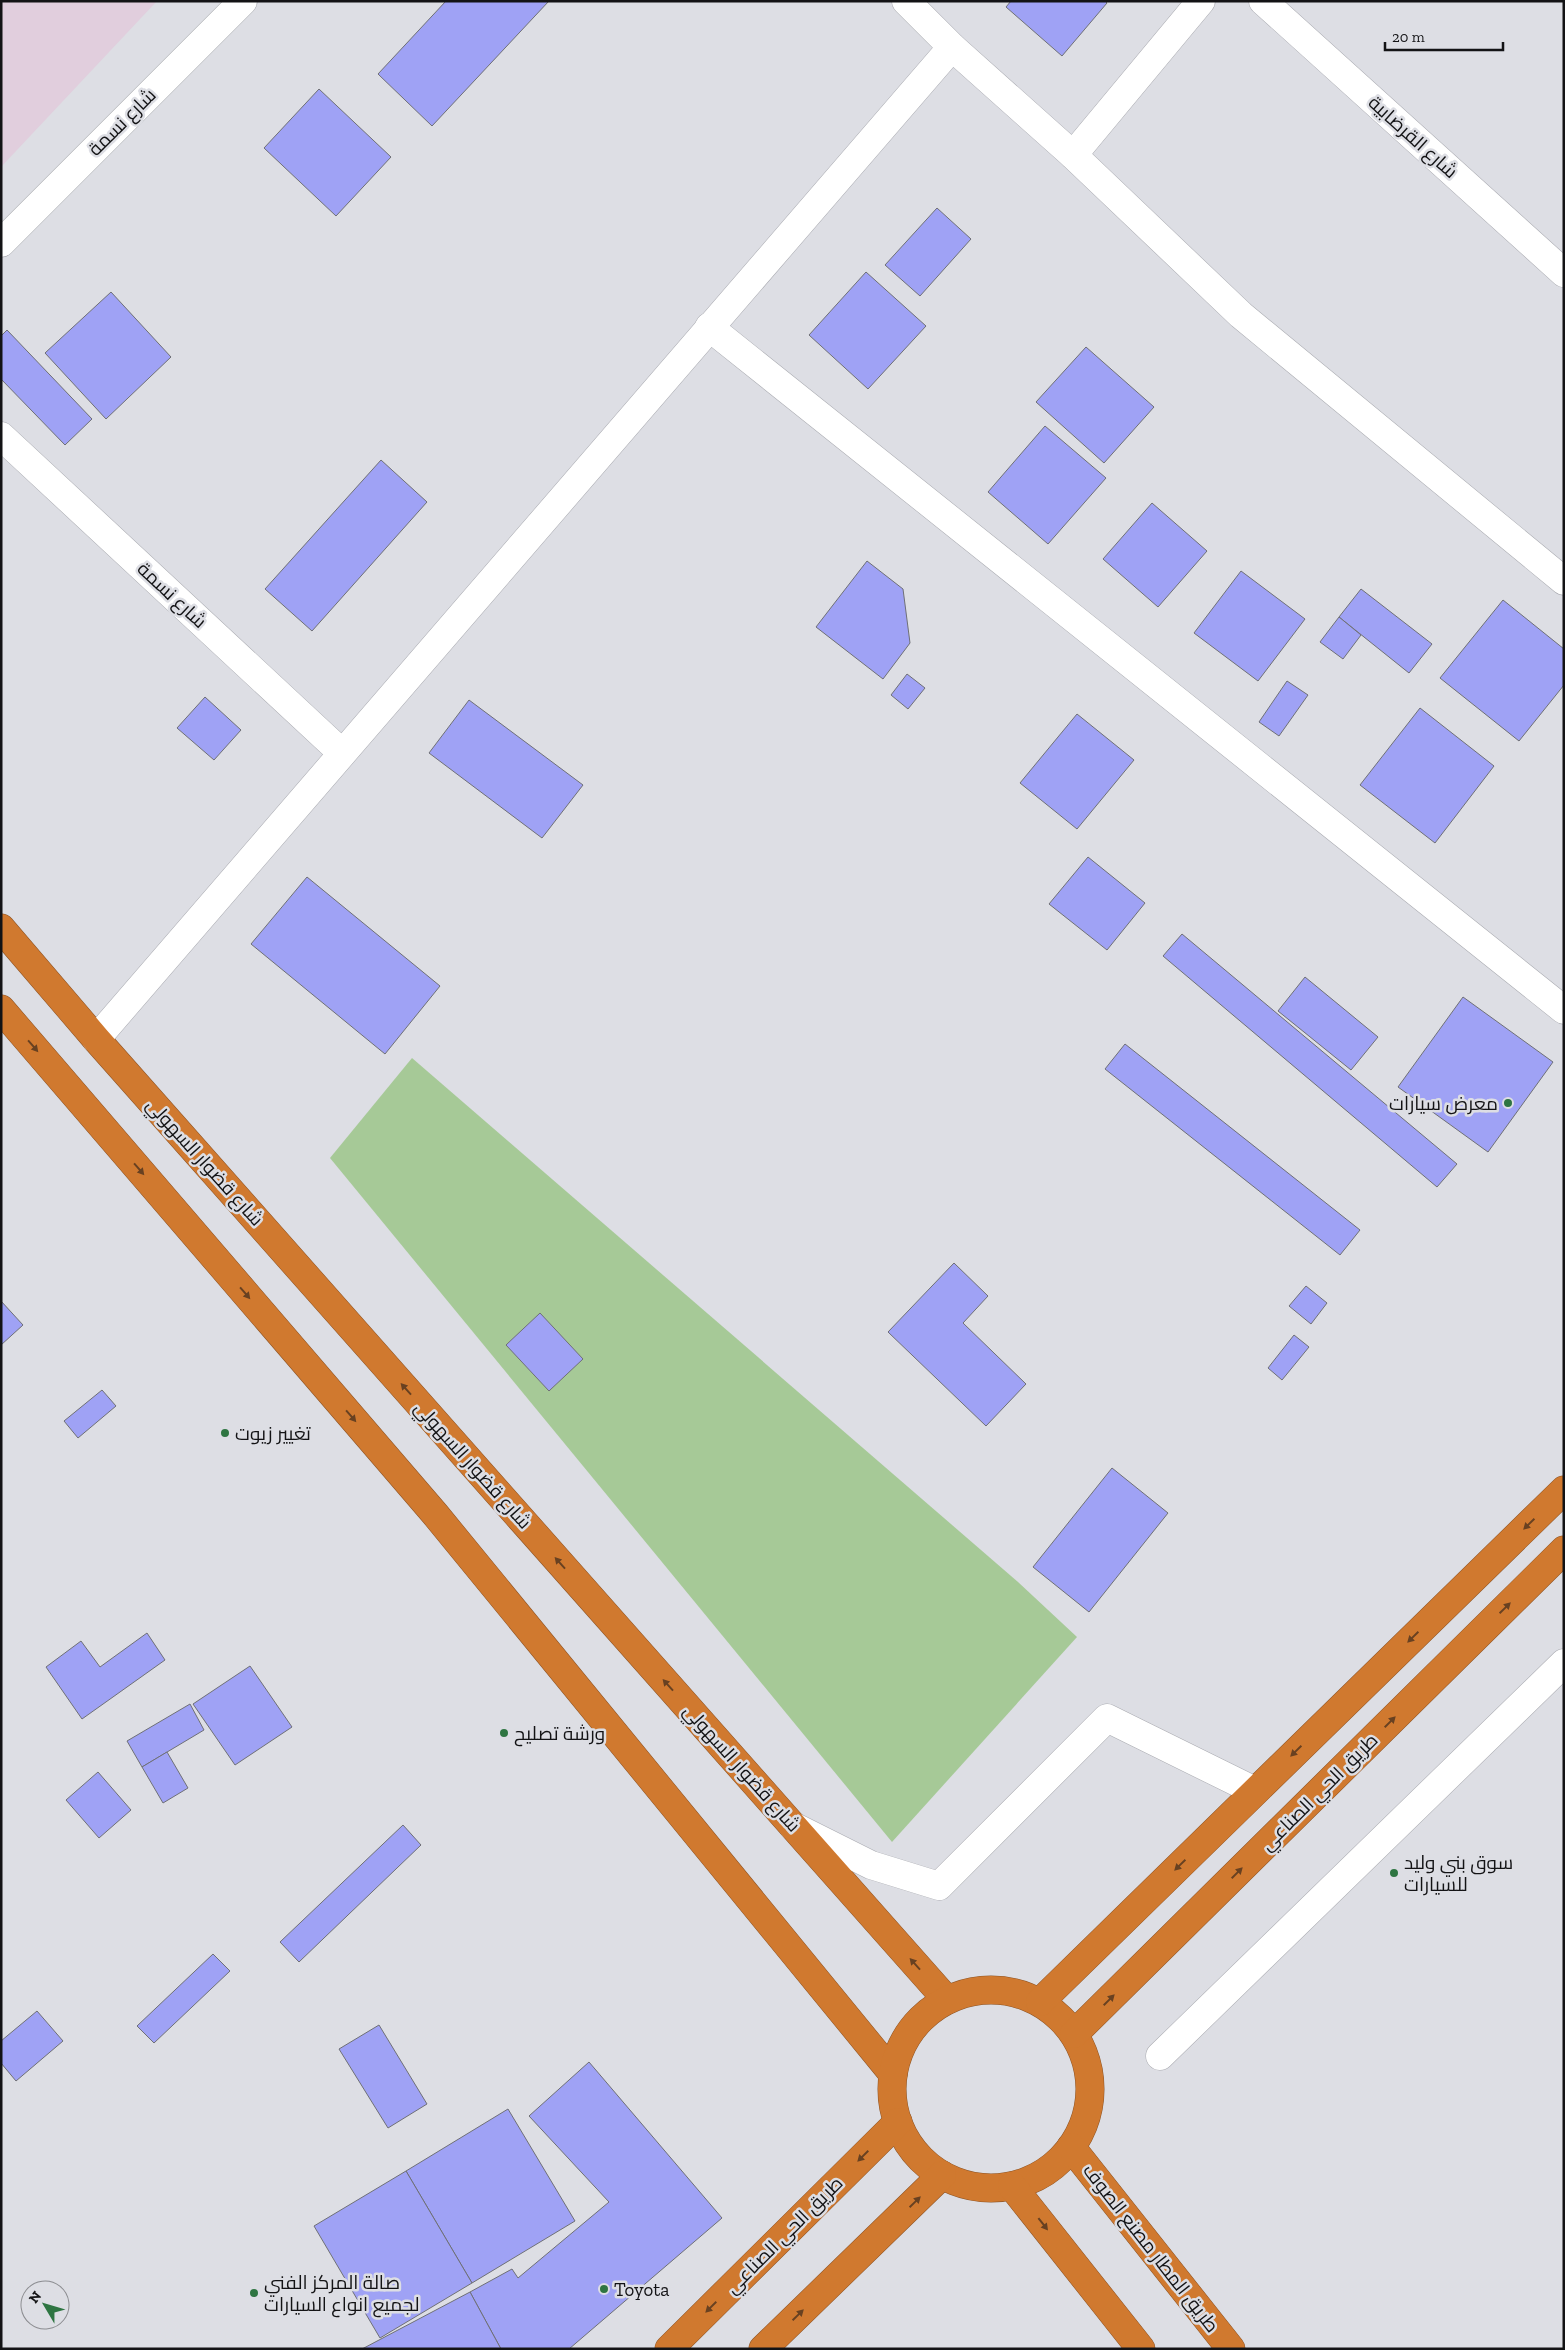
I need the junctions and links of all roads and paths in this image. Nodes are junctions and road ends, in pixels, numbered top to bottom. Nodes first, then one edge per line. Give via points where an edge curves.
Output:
1 (243, 1) edge
2 (906, 1) edge
3 (1201, 1) edge
4 (1263, 1) edge
5 (952, 47) junction
6 (1073, 155) junction
7 (1, 243) edge
8 (1564, 273) edge
9 (710, 327) junction
10 (1, 436) edge
11 (1564, 581) edge
12 (342, 753) junction
13 (1, 928) edge
14 (1, 1009) edge
15 (1564, 1010) edge
16 (96, 1039) junction
17 (1564, 1490) edge
18 (1564, 1550) edge
19 (1564, 1663) edge
20 (1255, 1791) junction
21 (793, 1826) junction
22 (947, 2000) junction
23 (1040, 2002) junction
24 (1074, 2034) junction
25 (1160, 2056) dead end
26 (894, 2074) junction
27 (898, 2122) junction
28 (1071, 2147) junction
29 (942, 2176) junction
30 (1012, 2186) junction
31 (669, 2349) edge
32 (762, 2349) edge
33 (1141, 2349) edge
34 (1231, 2349) edge

1 - 7 street, شارع نسمة
2 - 5 street
3 - 6 street
4 - 8 street, شارع القرضابية
5 - 6 street
5 - 9 street
6 - 11 street via 1241,315
9 - 12 street
9 - 15 street
10 - 12 street, شارع نسمة
12 - 16 street
13 - 16 highway, شارع قضوار السهولي
14 -> 26 highway via 435,1514
21 -> 16 highway, شارع قضوار السهولي
17 -> 20 highway
24 -> 18 highway, طريق الحي الصناعي
19 - 25 street
20 - 21 street via 1107,1718 940,1886 871,1865
20 -> 23 highway
22 -> 21 highway, شارع قضوار السهولي
22 - 23 highway via 970,1992 994,1990 1017,1993
22 - 26 highway via 911,2030
23 - 24 highway via 1059,2016
24 - 28 highway via 1085,2056 1090,2079 1089,2103 1083,2126
26 - 27 highway via 893,2098
27 - 29 highway via 908,2143
27 -> 31 highway, طريق الحي الصناعي
28 - 30 highway via 1055,2165 1035,2178
28 - 34 highway, طريق المطار مصنع الصوف
29 - 30 highway via 965,2185
32 -> 29 highway
30 -> 33 highway

